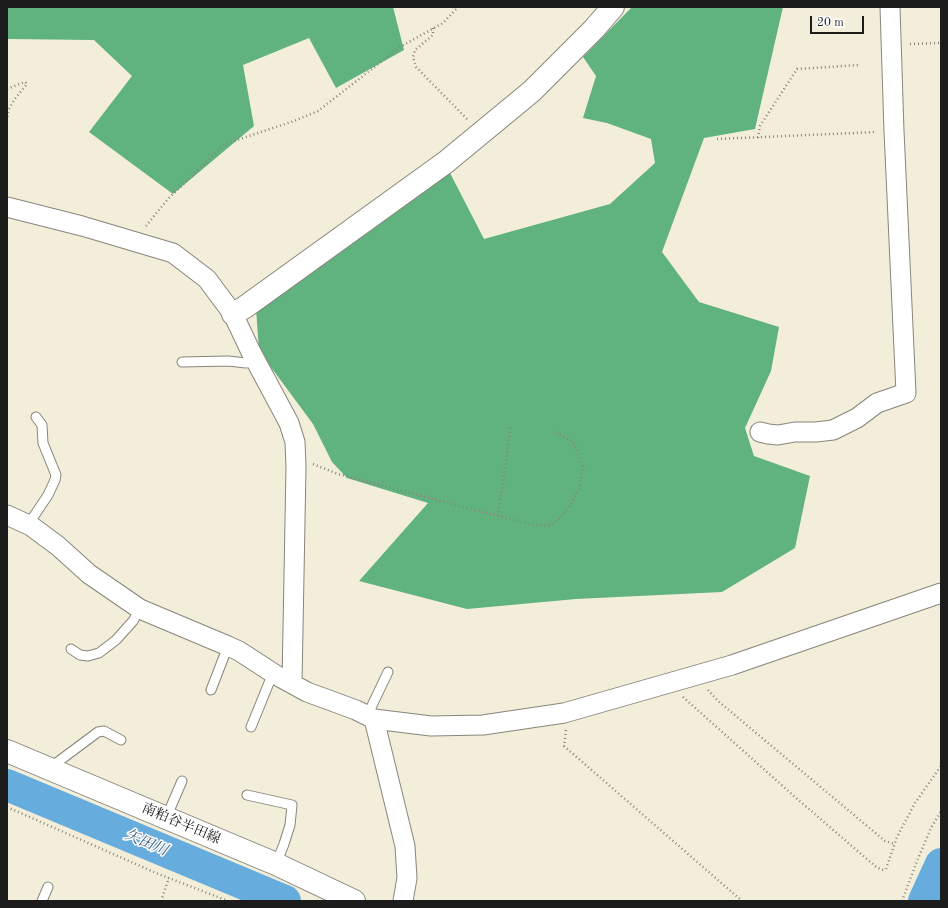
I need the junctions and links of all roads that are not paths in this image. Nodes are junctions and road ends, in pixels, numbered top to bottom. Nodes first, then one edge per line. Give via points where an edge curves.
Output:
1 (613, 7) edge
2 (890, 7) edge
3 (7, 207) edge
4 (233, 314) junction
5 (255, 361) junction
6 (182, 362) dead end
7 (36, 417) dead end
8 (760, 432) dead end
9 (7, 515) edge
10 (28, 525) junction
11 (941, 593) edge
12 (140, 609) junction
13 (228, 646) junction
14 (71, 649) dead end
15 (388, 672) dead end
16 (273, 673) junction
17 (292, 683) junction
18 (211, 690) dead end
19 (370, 718) junction
20 (251, 727) dead end
21 (121, 740) dead end
22 (7, 751) edge
23 (51, 770) junction
24 (182, 781) dead end
25 (247, 795) dead end
26 (166, 818) junction
27 (276, 864) junction
28 (48, 887) dead end
29 (42, 901) edge
30 (354, 901) edge
31 (403, 901) edge

1 - 4 street via 532,91 446,162
2 - 8 street via 906,393 877,403 857,418 833,430 778,435
3 - 4 street via 172,253 207,278
4 - 5 street
5 - 6 lane
5 - 17 street via 289,423 295,442
7 - 10 lane via 42,425 43,443 56,475 48,495
9 - 10 street
10 - 12 street via 58,546 89,574
11 - 19 street via 747,660 564,713 483,726 431,726
12 - 13 street
12 - 14 lane via 116,640 99,653 80,655
13 - 16 street
13 - 18 lane
15 - 19 lane
16 - 17 street
16 - 20 lane
17 - 19 street via 307,692 356,710
19 - 31 street via 405,846 407,878
21 - 23 lane via 104,731 98,732 55,764
22 - 23 street, 南粕谷半田線
23 - 26 street, 南粕谷半田線
24 - 26 lane
25 - 27 lane via 292,805 290,824
26 - 27 street, 南粕谷半田線
27 - 30 street, 南粕谷半田線
28 - 29 lane

